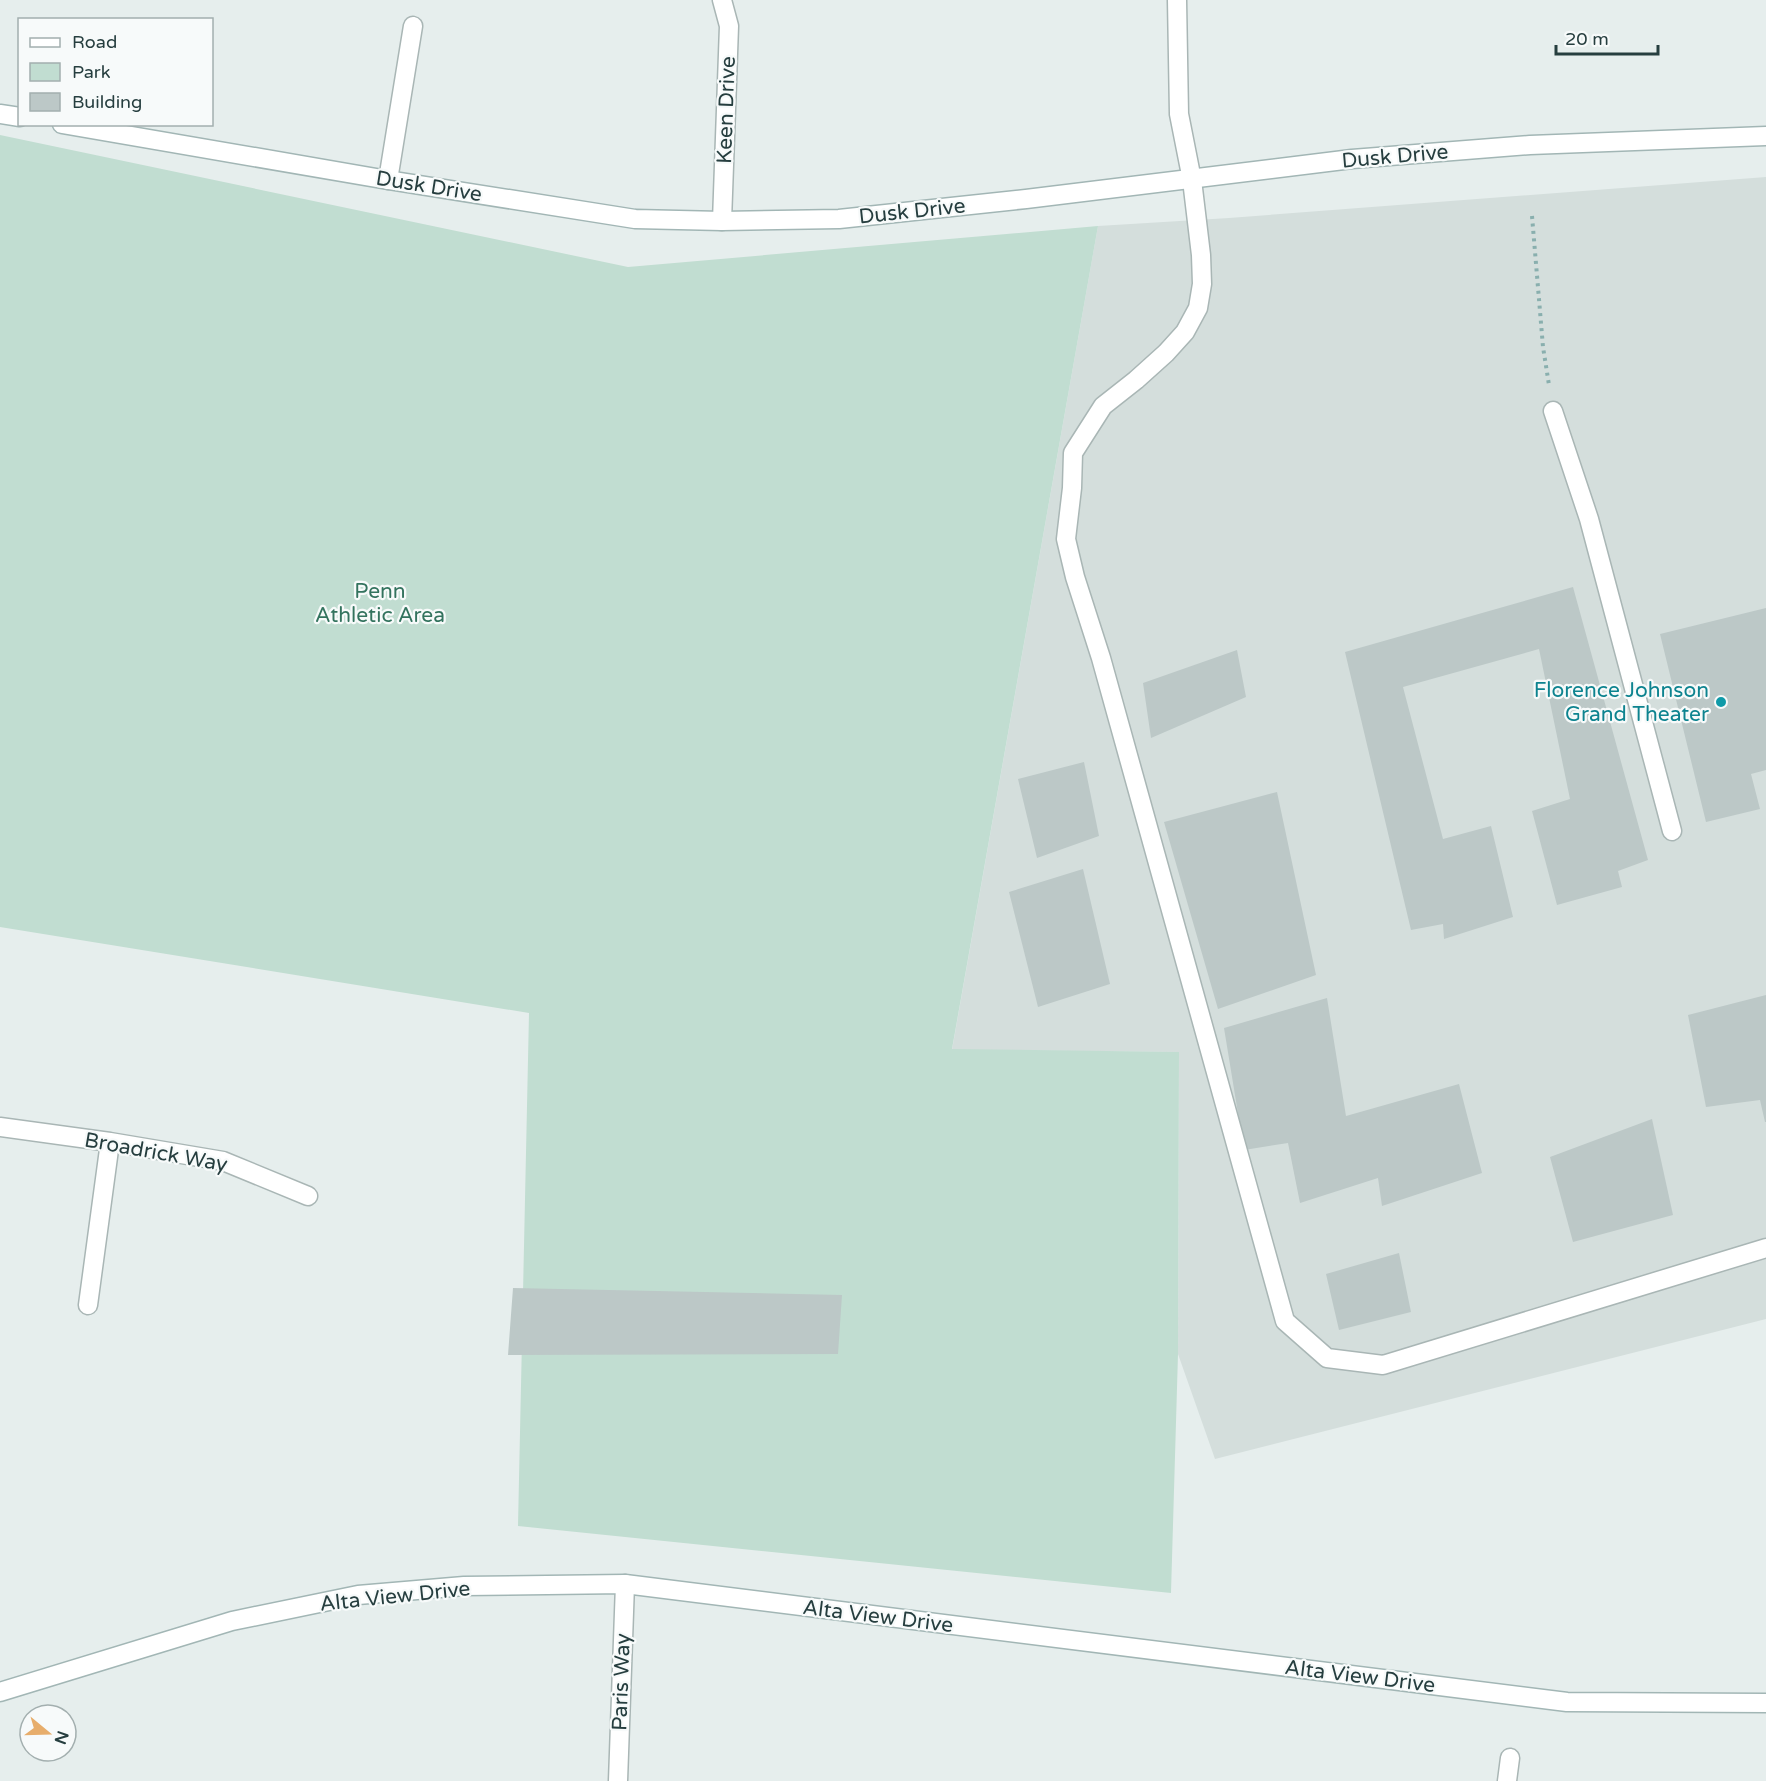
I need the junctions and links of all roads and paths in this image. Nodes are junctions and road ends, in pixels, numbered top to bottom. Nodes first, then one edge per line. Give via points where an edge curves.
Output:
1 (722, 0) edge
2 (1177, 0) edge
3 (413, 26) dead end
4 (0, 114) edge
5 (18, 117) edge
6 (74, 126) edge
7 (1766, 136) edge
8 (388, 180) junction
9 (1192, 180) junction
10 (1532, 216) dead end
11 (722, 221) junction
12 (1553, 411) joint
13 (1672, 831) dead end
14 (0, 1127) edge
15 (110, 1142) junction
16 (308, 1196) dead end
17 (1766, 1248) edge
18 (88, 1305) dead end
19 (625, 1584) junction
20 (0, 1692) edge
21 (1766, 1703) edge
22 (1510, 1758) dead end
23 (618, 1781) edge
24 (1508, 1781) edge

1 - 11 street, Keen Drive via 729,26
2 - 9 street via 1179,114
3 - 8 street
4 - 5 street
6 - 8 street, Dusk Drive
7 - 9 street, Dusk Drive via 1518,146 1352,159
8 - 11 street, Dusk Drive via 635,219
9 - 11 street, Dusk Drive via 839,219
9 - 17 street via 1201,255 1198,308 1185,332 1166,352 1103,406 1073,453 1066,539 1285,1321 1327,1358 1383,1365
10 - 12 path via 1543,347
12 - 13 street via 1589,519
14 - 15 street, Broadrick Way
15 - 16 street, Broadrick Way via 223,1161
15 - 18 street
19 - 20 street, Alta View Drive via 464,1586 358,1595 232,1621
19 - 21 street, Alta View Drive via 1567,1702
19 - 23 street, Paris Way
22 - 24 street

